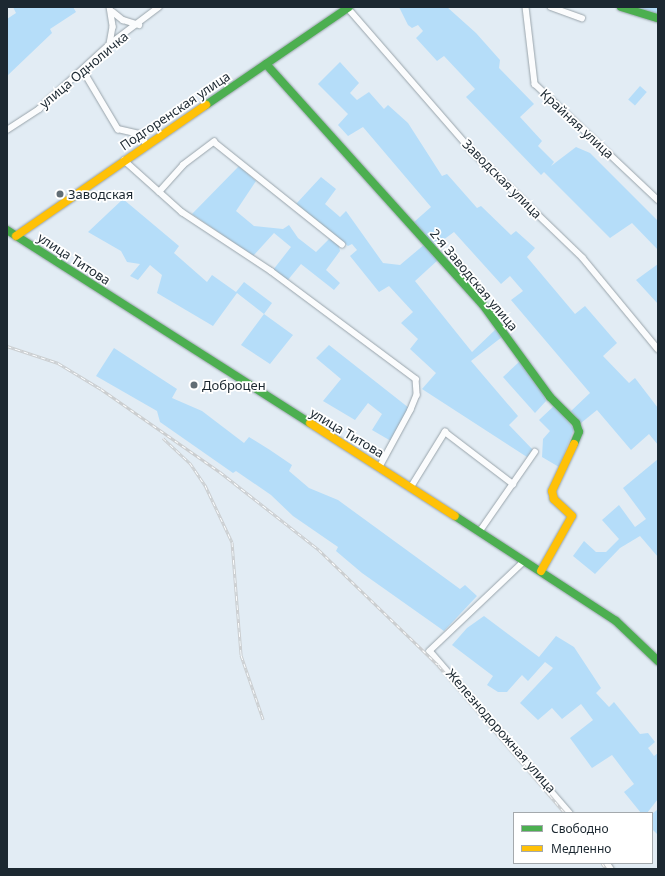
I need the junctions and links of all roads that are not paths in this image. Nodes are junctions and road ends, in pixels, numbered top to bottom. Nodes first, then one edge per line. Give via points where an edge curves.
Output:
1 (159, 7) edge
2 (348, 7) edge
3 (526, 7) edge
4 (551, 7) edge
5 (621, 7) edge
6 (111, 9) edge
7 (582, 18) dead end
8 (658, 18) edge
9 (139, 25) junction
10 (110, 44) junction
11 (266, 64) junction
12 (83, 70) junction
13 (7, 130) edge
14 (146, 145) junction
15 (124, 160) junction
16 (159, 192) junction
17 (658, 200) edge
18 (7, 230) edge
19 (16, 236) junction
20 (342, 244) dead end
21 (658, 349) edge
22 (535, 452) dead end
23 (380, 467) junction
24 (513, 484) junction
25 (411, 487) junction
26 (480, 531) junction
27 (524, 561) junction
28 (541, 571) junction
29 (658, 661) edge
30 (569, 812) edge

1 - 9 street, улица Одноличка
2 - 11 street, Подгоренская улица
2 - 21 street, Заводская улица via 474,153 583,258
3 - 17 street, Крайняя улица via 535,84
4 - 7 street
5 - 8 street
6 - 9 street via 123,20
6 - 10 street
9 - 10 street, улица Одноличка
10 - 12 street, улица Одноличка
11 - 14 street, Подгоренская улица
11 - 28 street, 2-я Заводская улица via 483,306 550,397 576,423 579,432 562,474 552,491 554,500 572,516
12 - 13 street, улица Одноличка via 39,108
12 - 14 street via 118,129 140,134
14 - 15 street, Подгоренская улица
15 - 16 street
15 - 19 street, Подгоренская улица
16 - 20 street via 183,166 214,142
16 - 23 street via 416,379 418,395
18 - 19 street, улица Титова
19 - 23 street, улица Титова
22 - 24 street
23 - 25 street, улица Титова
24 - 25 street via 445,432
24 - 26 street
25 - 26 street, улица Титова
26 - 27 street, улица Титова
27 - 28 street, улица Титова
27 - 30 street, Железнодорожная улица via 430,651
28 - 29 street, улица Титова via 616,621

